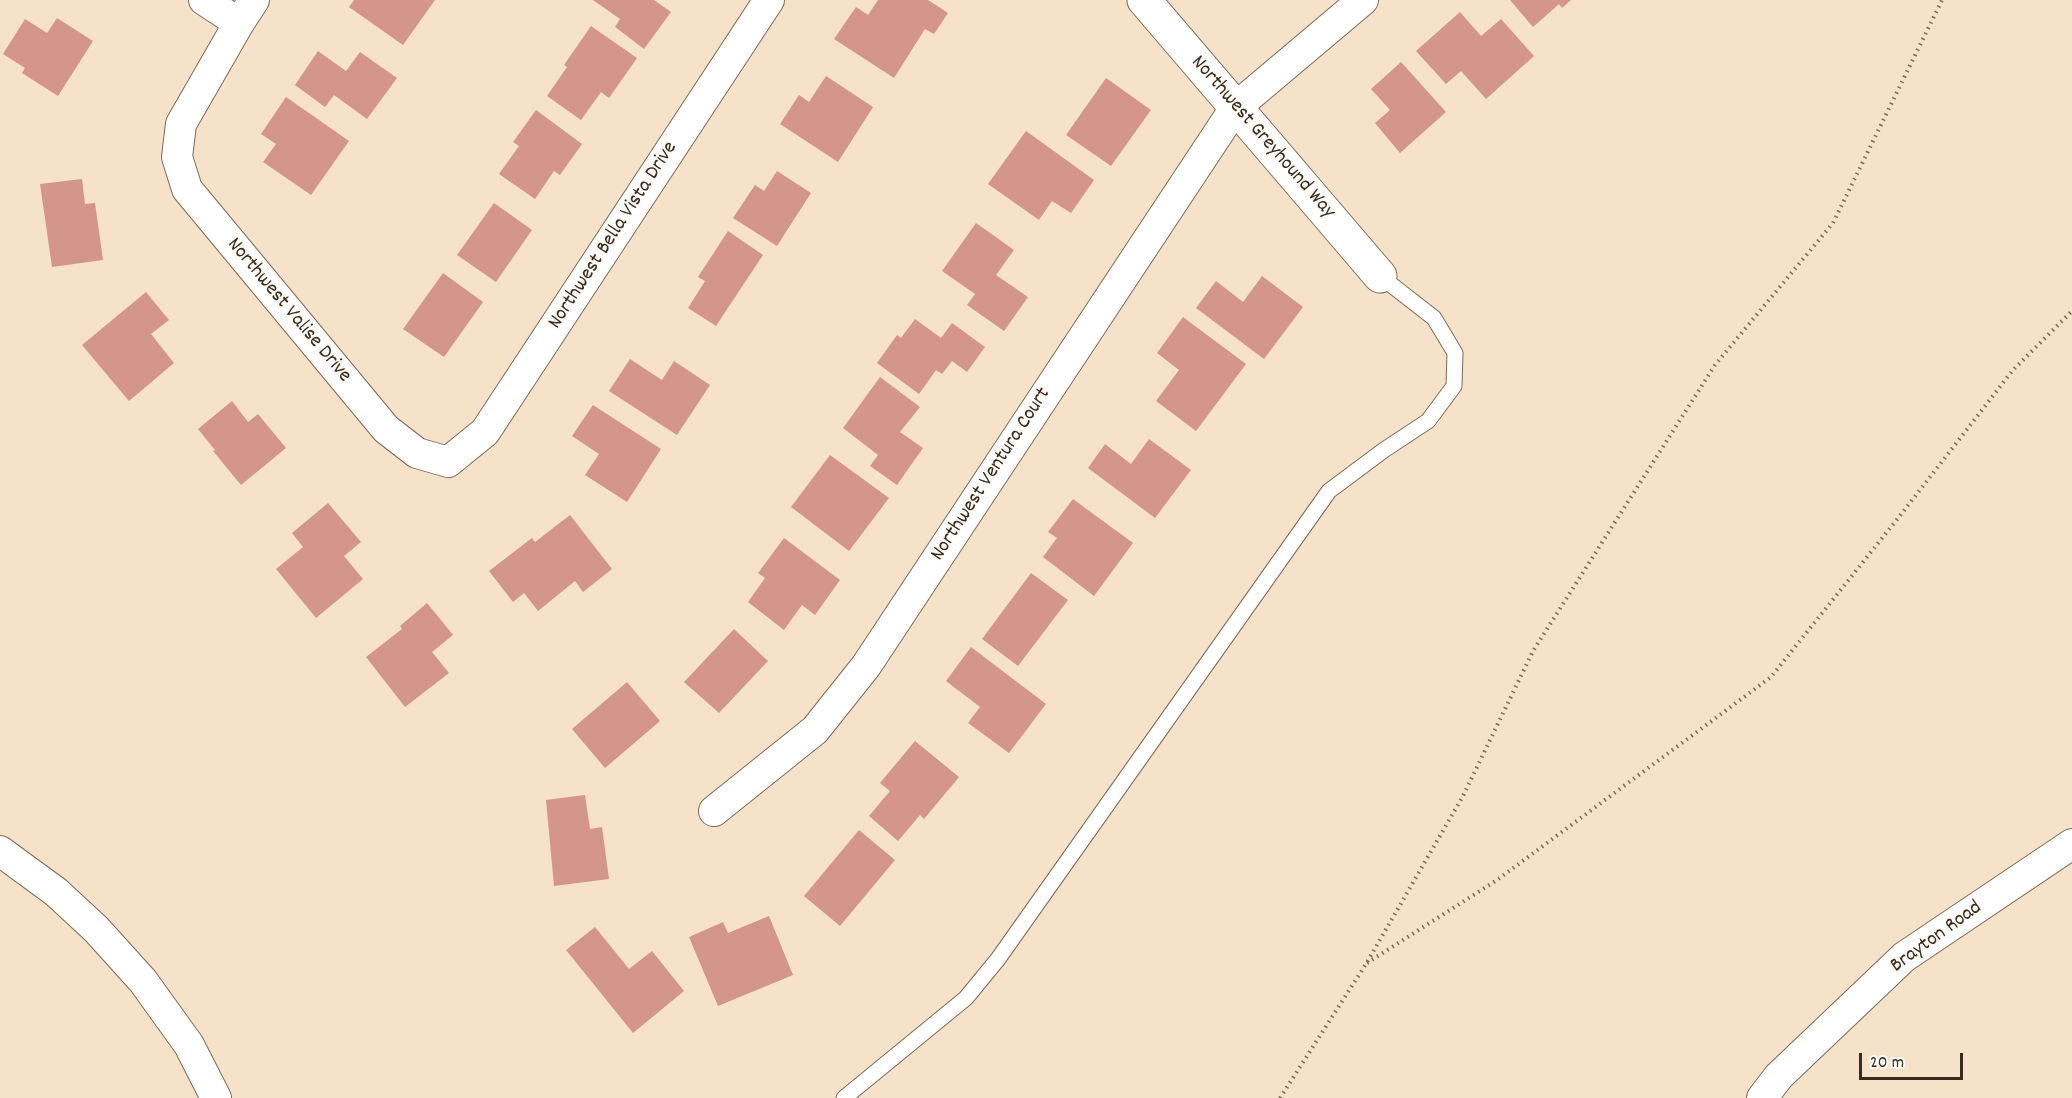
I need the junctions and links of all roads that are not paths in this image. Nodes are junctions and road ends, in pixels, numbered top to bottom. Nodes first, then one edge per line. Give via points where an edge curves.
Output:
1 (204, 0) edge
2 (769, 0) edge
3 (1144, 0) edge
4 (1364, 0) edge
5 (246, 12) edge
6 (1235, 108) junction
7 (1380, 276) joint
8 (448, 462) joint
9 (714, 811) dead end
10 (2072, 843) edge
11 (0, 851) edge
12 (216, 1098) edge
13 (844, 1098) edge
14 (1762, 1098) edge

1 - 5 street
2 - 8 street, Northwest Bella Vista Drive via 485,432
3 - 6 street, Northwest Greyhound Way
4 - 6 street, Northwest Ventura Court
5 - 8 street, Northwest Valise Drive via 181,124 177,157 187,189 386,429 417,453
6 - 7 street, Northwest Greyhound Way
6 - 9 street, Northwest Ventura Court via 866,666 815,729
7 - 13 lane via 1434,318 1455,352 1454,386 1428,421 1329,491 998,959 966,998
10 - 14 street, Brayton Road via 1904,957 1779,1076
11 - 12 street via 56,892 143,981 189,1045

